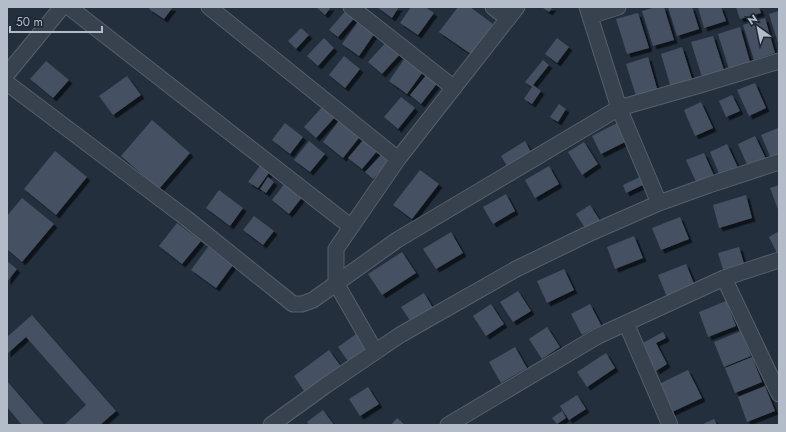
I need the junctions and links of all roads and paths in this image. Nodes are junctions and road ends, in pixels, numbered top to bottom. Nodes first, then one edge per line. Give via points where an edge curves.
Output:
1 (62, 7) edge
2 (69, 7) edge
3 (209, 7) edge
4 (351, 7) edge
5 (493, 7) edge
6 (618, 7) edge
7 (589, 12) edge
8 (512, 13) edge
9 (779, 61) edge
10 (7, 74) edge
11 (7, 83) edge
12 (454, 88) junction
13 (619, 108) junction
14 (398, 159) junction
15 (779, 162) edge
16 (659, 203) junction
17 (350, 226) junction
18 (779, 260) edge
19 (724, 278) junction
20 (336, 283) junction
21 (626, 323) junction
22 (376, 351) junction
23 (778, 392) edge
24 (271, 425) edge
25 (448, 425) edge
26 (670, 425) edge

1 - 10 street
2 - 17 street
3 - 14 street
4 - 12 street
5 - 8 street
6 - 7 street
7 - 13 street
8 - 12 street
9 - 13 street
11 - 20 street via 186,218 293,304 313,300
12 - 14 street
13 - 16 street
13 - 20 street via 397,240
14 - 17 street
15 - 16 street
16 - 22 street via 516,269
17 - 20 street via 336,248
18 - 19 street
19 - 21 street
19 - 23 street
20 - 22 street
21 - 25 street via 598,336
21 - 26 street
22 - 24 street

